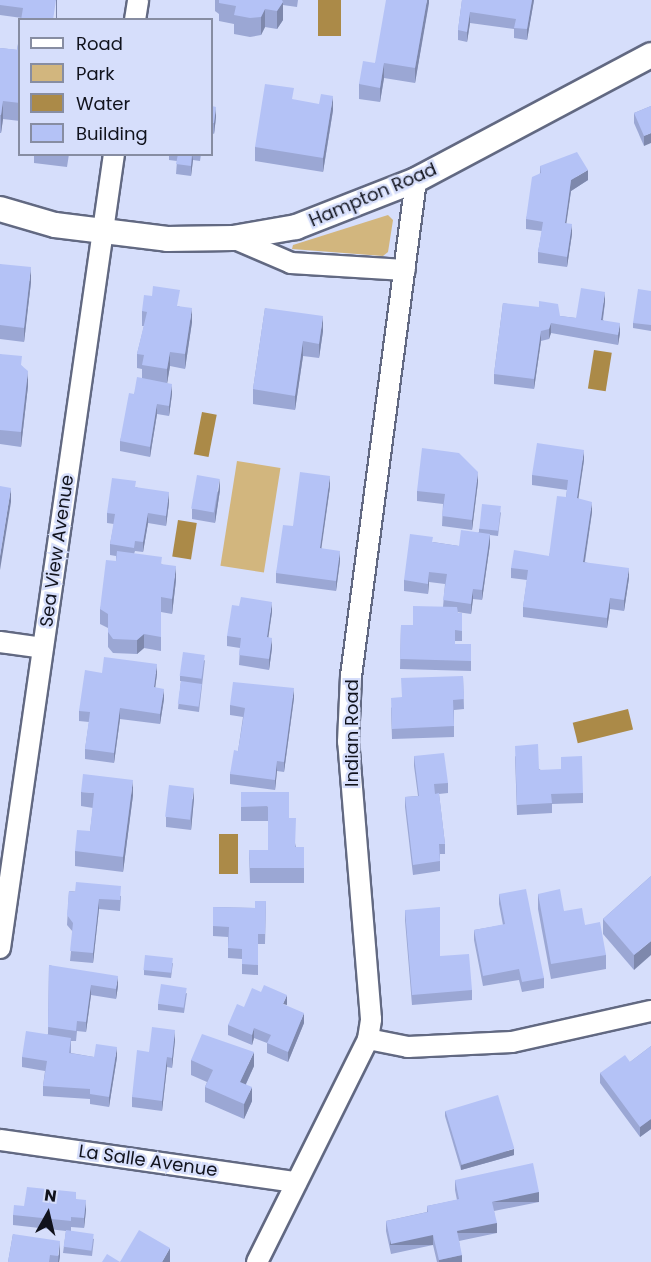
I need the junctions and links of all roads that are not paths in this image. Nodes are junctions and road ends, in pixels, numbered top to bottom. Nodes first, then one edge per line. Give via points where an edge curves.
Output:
1 (138, 0) edge
2 (135, 18) edge
3 (651, 55) edge
4 (114, 156) edge
5 (416, 180) junction
6 (0, 209) edge
7 (102, 232) junction
8 (232, 238) junction
9 (405, 270) junction
10 (0, 642) edge
11 (44, 648) junction
12 (0, 948) edge
13 (651, 1011) edge
14 (368, 1039) junction
15 (0, 1140) edge
16 (296, 1182) junction
17 (257, 1262) edge

1 - 2 street
3 - 5 street, Hampton Road
4 - 7 street, Sea View Avenue
5 - 8 street, Hampton Road via 296,227
5 - 9 street, Indian Road
6 - 7 street, Hampton Road via 40,222
7 - 8 street, Hampton Road via 167,239
7 - 11 street, Sea View Avenue
8 - 9 street via 291,263
9 - 14 street, Indian Road via 351,676 348,742 371,1019
10 - 11 street
11 - 12 street, Sea View Avenue
13 - 14 street via 512,1042 408,1047
14 - 16 street, Indian Road
15 - 16 street, La Salle Avenue
16 - 17 street, Indian Road

